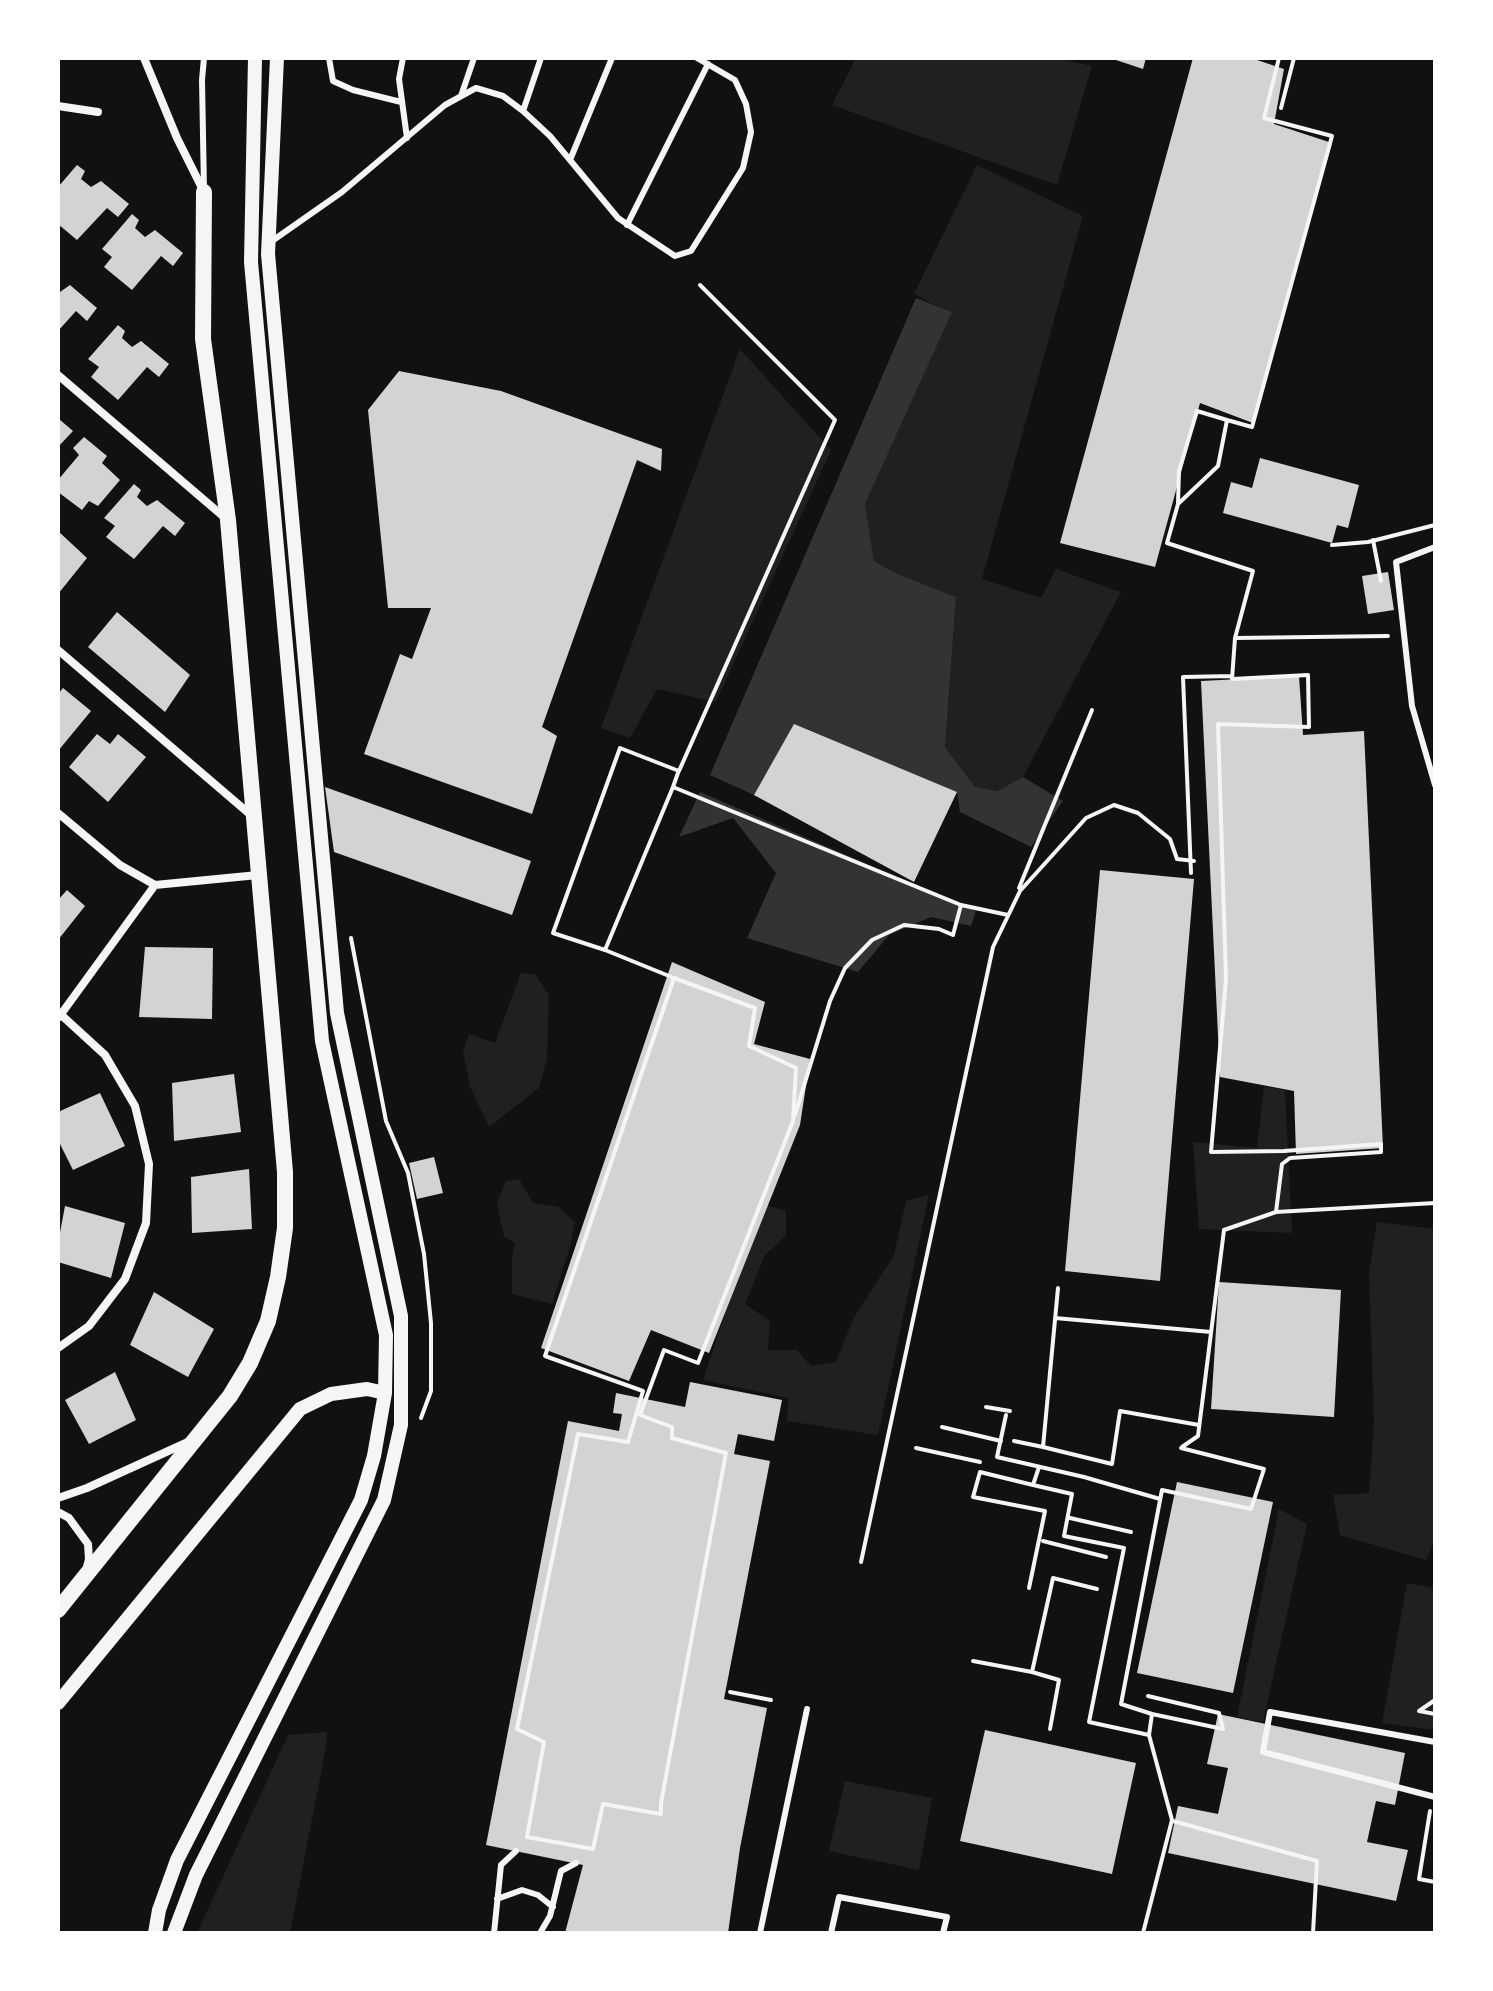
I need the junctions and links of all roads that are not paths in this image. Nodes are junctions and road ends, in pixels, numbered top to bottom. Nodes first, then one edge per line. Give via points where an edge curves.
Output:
1 (144, 58) edge
2 (204, 58) edge
3 (255, 58) edge
4 (277, 58) edge
5 (329, 58) edge
6 (403, 58) edge
7 (474, 58) edge
8 (541, 58) edge
9 (612, 58) edge
10 (697, 58) edge
11 (708, 64) junction
12 (461, 97) junction
13 (401, 102) junction
14 (58, 106) edge
15 (523, 111) junction
16 (98, 112) dead end
17 (407, 138) junction
18 (570, 160) junction
19 (204, 192) junction
20 (627, 225) junction
21 (269, 243) junction
22 (58, 375) edge
23 (228, 520) junction
24 (1435, 547) edge
25 (58, 650) edge
26 (1435, 785) edge
27 (58, 813) edge
28 (252, 817) junction
29 (258, 875) junction
30 (155, 885) junction
31 (59, 1015) edge
32 (58, 1348) edge
33 (385, 1393) junction
34 (200, 1436) junction
35 (58, 1498) edge
36 (58, 1512) edge
37 (83, 1579) junction
38 (58, 1610) edge
39 (58, 1703) edge
40 (807, 1709) dead end
41 (1435, 1742) edge
42 (1435, 1797) edge
43 (516, 1851) dead end
44 (576, 1863) dead end
45 (497, 1899) junction
46 (553, 1907) junction
47 (155, 1933) edge
48 (174, 1933) edge
49 (494, 1933) edge
50 (540, 1933) edge
51 (760, 1933) edge
52 (831, 1933) edge
53 (943, 1933) edge

1 - 19 street
2 - 19 lane
3 - 33 street via 251,262 322,1041 386,1335
4 - 21 street
5 - 13 lane via 333,81
6 - 13 lane
7 - 12 lane
8 - 15 lane
9 - 18 lane
10 - 11 lane
11 - 20 lane
11 - 20 lane via 735,80 746,104 751,132 743,168 691,251 675,256
12 - 15 lane via 476,88 503,96
12 - 17 lane
13 - 17 lane
14 - 16 street
15 - 18 lane
17 - 21 lane
18 - 20 lane
19 - 23 main road via 203,339
21 - 48 street via 337,1013 401,1316 401,1425 384,1500 196,1875
22 - 23 street
23 - 28 main road
24 - 26 lane via 1396,562 1412,706
25 - 28 street
27 - 30 street via 120,865
28 - 29 main road
29 - 30 street
29 - 34 main road via 285,1172 285,1228 268,1321 237,1385
30 - 31 street
31 - 32 street via 105,1055 135,1106 149,1164 146,1223 125,1279 89,1326
33 - 39 street via 367,1389 331,1394 300,1409
33 - 47 street via 361,1500 177,1860
34 - 35 street
34 - 37 main road
36 - 37 street via 88,1544
37 - 38 main road
40 - 51 lane
41 - 42 lane via 1270,1712 1263,1752
43 - 45 lane via 501,1865
44 - 46 lane via 561,1871
45 - 46 lane via 522,1890
45 - 49 lane
46 - 50 lane
52 - 53 lane via 839,1897 947,1917

